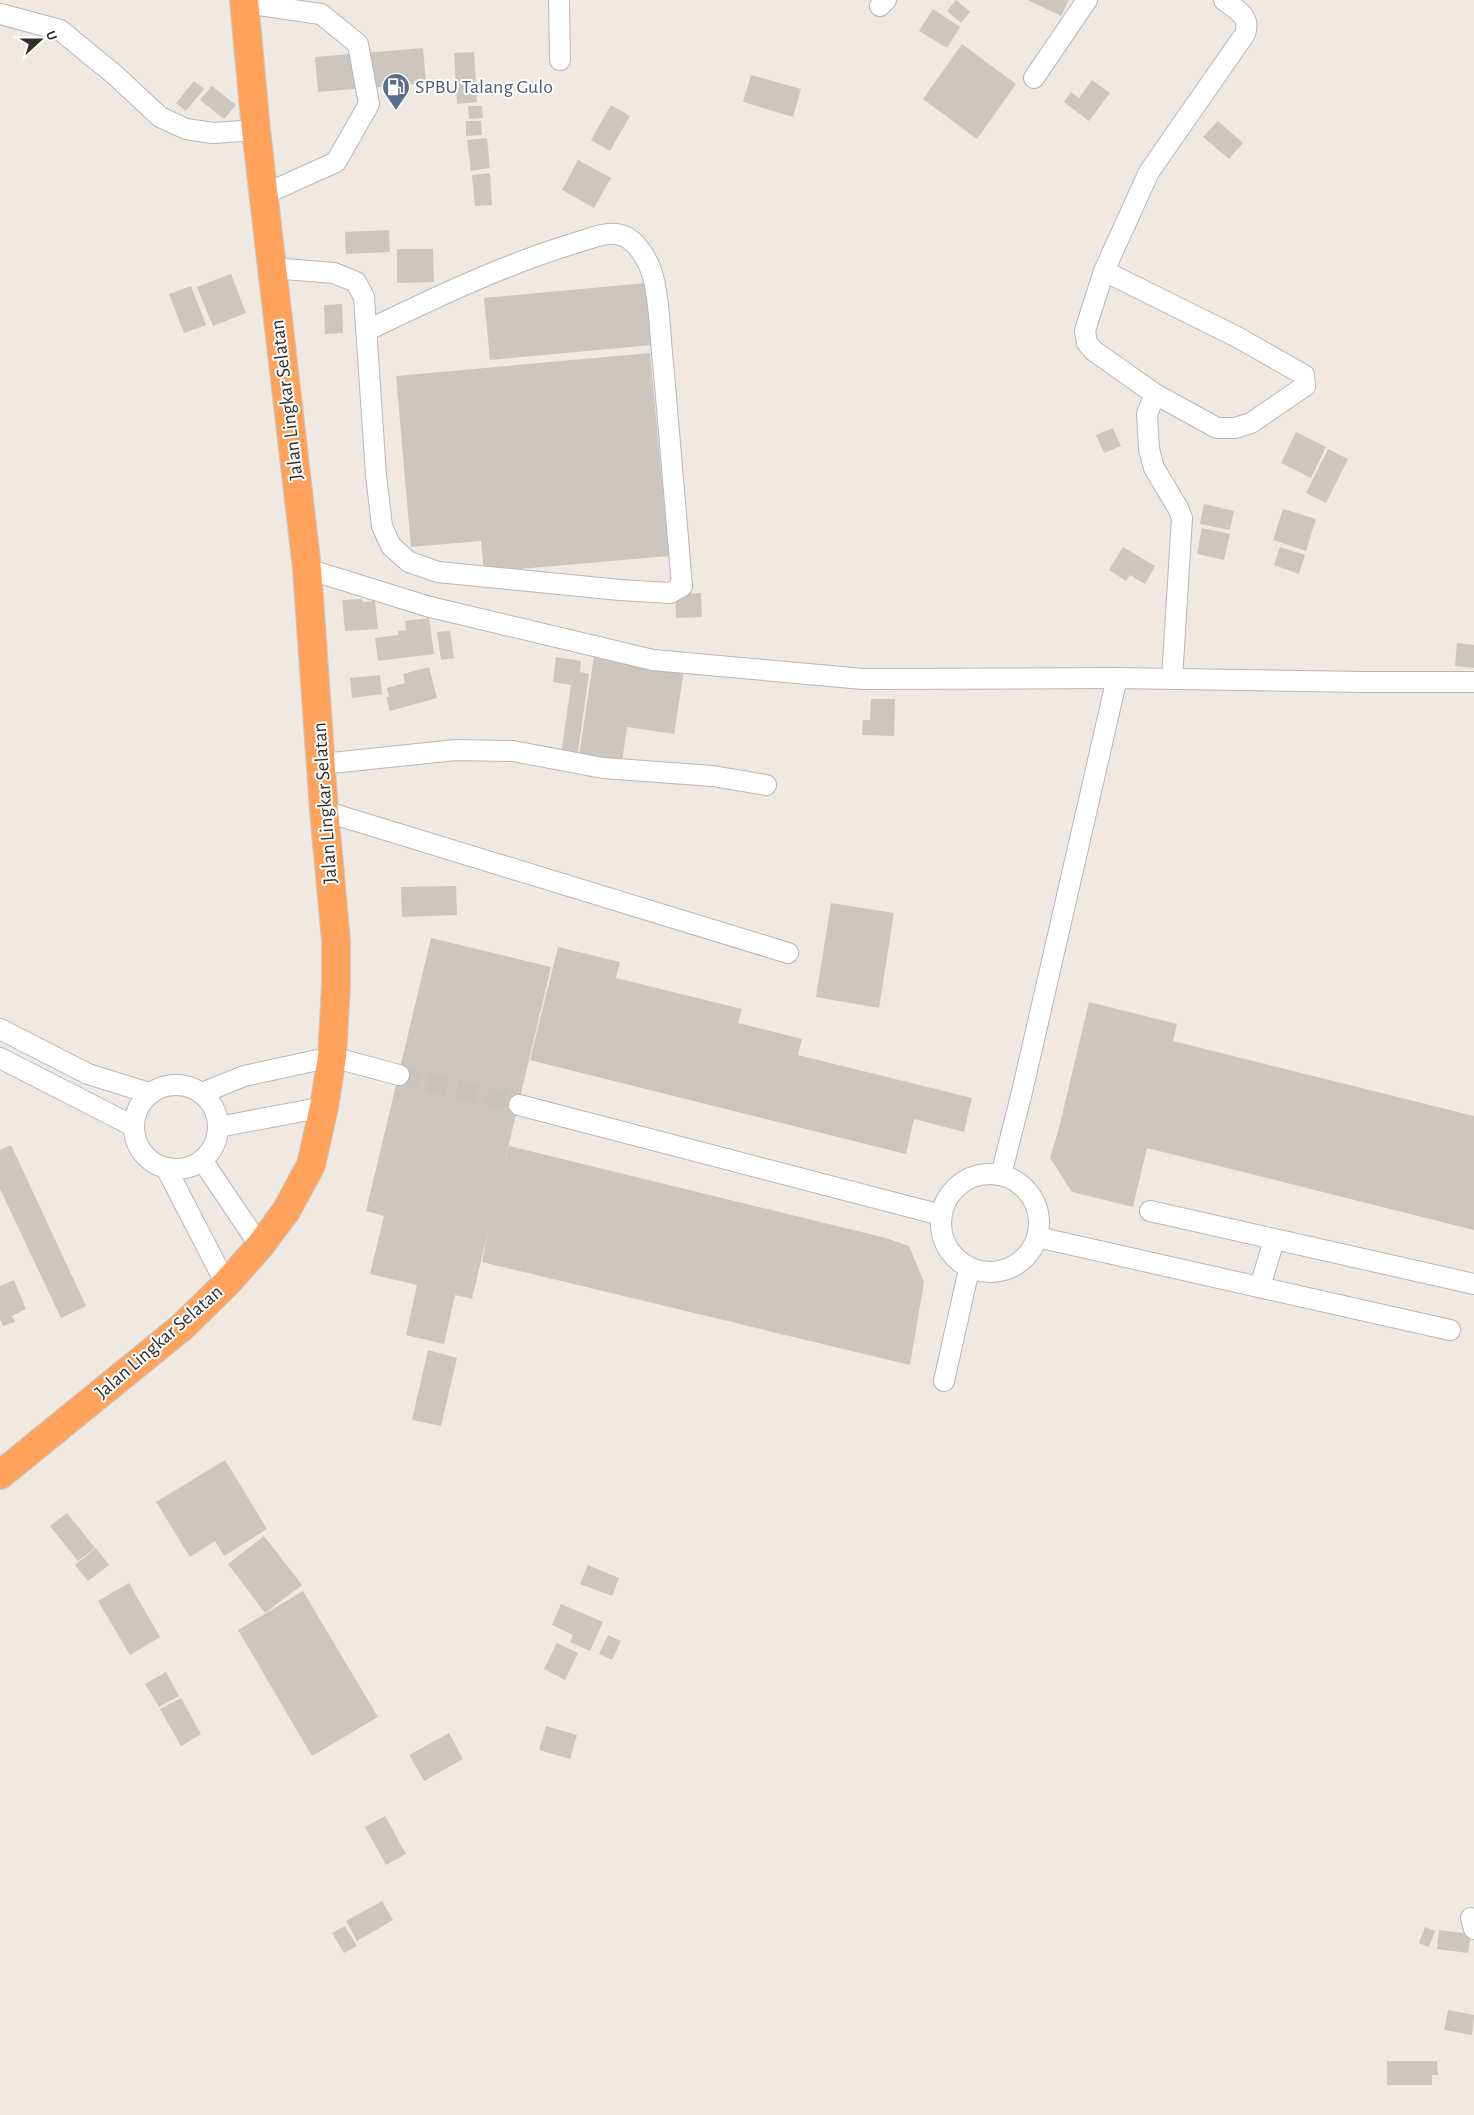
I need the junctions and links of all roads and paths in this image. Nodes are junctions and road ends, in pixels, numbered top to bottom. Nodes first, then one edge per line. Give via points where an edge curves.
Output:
1 (559, 0) edge
2 (1087, 0) edge
3 (1224, 0) edge
4 (244, 2) edge
5 (0, 14) edge
6 (560, 60) dead end
7 (1034, 78) dead end
8 (256, 130) junction
9 (263, 196) junction
10 (272, 268) junction
11 (1104, 271) junction
12 (366, 330) junction
13 (1155, 394) junction
14 (307, 569) junction
15 (1117, 678) junction
16 (1172, 679) junction
17 (1474, 682) edge
18 (322, 764) junction
19 (766, 786) dead end
20 (324, 811) junction
21 (788, 953) dead end
22 (0, 1029) edge
23 (332, 1057) junction
24 (0, 1058) edge
25 (399, 1075) tunnel mouth
26 (149, 1093) junction
27 (202, 1093) junction
28 (519, 1105) tunnel mouth
29 (324, 1107) junction
30 (133, 1126) junction
31 (218, 1127) junction
32 (202, 1160) junction
33 (166, 1168) junction
34 (1001, 1175) junction
35 (1150, 1211) dead end
36 (941, 1215) junction
37 (1037, 1237) junction
38 (1274, 1240) junction
39 (260, 1246) junction
40 (969, 1269) junction
41 (226, 1284) junction
42 (1474, 1284) edge
43 (1260, 1287) junction
44 (1450, 1330) dead end
45 (944, 1381) dead end
46 (0, 1475) edge

1 - 6 street
2 - 7 street
3 - 11 street via 1245,17 1248,24 1245,34 1149,172
4 - 8 highway, Jalan Lingkar Selatan
4 - 9 street via 320,14 358,44 369,104 336,162
5 - 8 street via 60,30 160,117 186,129 213,133
8 - 9 highway, Jalan Lingkar Selatan
9 - 10 highway, Jalan Lingkar Selatan
10 - 12 street via 334,273 356,282 364,297
10 - 14 highway, Jalan Lingkar Selatan
11 - 13 street via 1085,331 1087,343
11 - 13 street via 1237,337 1304,375 1305,386 1251,423 1235,428 1217,428
12 - 12 street via 543,253 615,233 635,244 654,280 682,586 670,593 620,590 438,572 409,562 391,546 382,526
13 - 16 street via 1147,414 1149,449 1154,468 1182,518
14 - 15 street via 430,606 652,660 863,679
14 - 18 highway, Jalan Lingkar Selatan
15 - 16 street
15 - 34 street
16 - 17 street
18 - 19 street via 456,750 513,751 602,768 713,776
18 - 20 highway, Jalan Lingkar Selatan
20 - 21 street
20 - 23 highway, Jalan Lingkar Selatan via 336,941
22 - 26 street via 88,1074
23 - 25 street
23 - 27 street via 244,1076
23 - 29 highway, Jalan Lingkar Selatan
24 - 30 street
26 - 27 street via 166,1085 185,1085
26 - 30 street via 137,1108
27 - 31 street via 214,1108
28 - 36 street
29 - 31 street
29 - 39 highway, Jalan Lingkar Selatan via 310,1165 286,1211
30 - 33 street via 137,1145 149,1160
31 - 32 street via 214,1145
32 - 33 street via 185,1168
32 - 39 street
33 - 41 street
34 - 36 street via 983,1174 966,1180 952,1191
34 - 37 street via 1016,1181 1029,1194 1038,1214
35 - 38 street
36 - 40 street via 942,1237 952,1256
37 - 40 street via 1029,1254 1016,1266 993,1273
37 - 43 street
38 - 42 street
38 - 43 street
39 - 41 highway, Jalan Lingkar Selatan
40 - 45 street
41 - 46 highway, Jalan Lingkar Selatan via 182,1327
43 - 44 street

